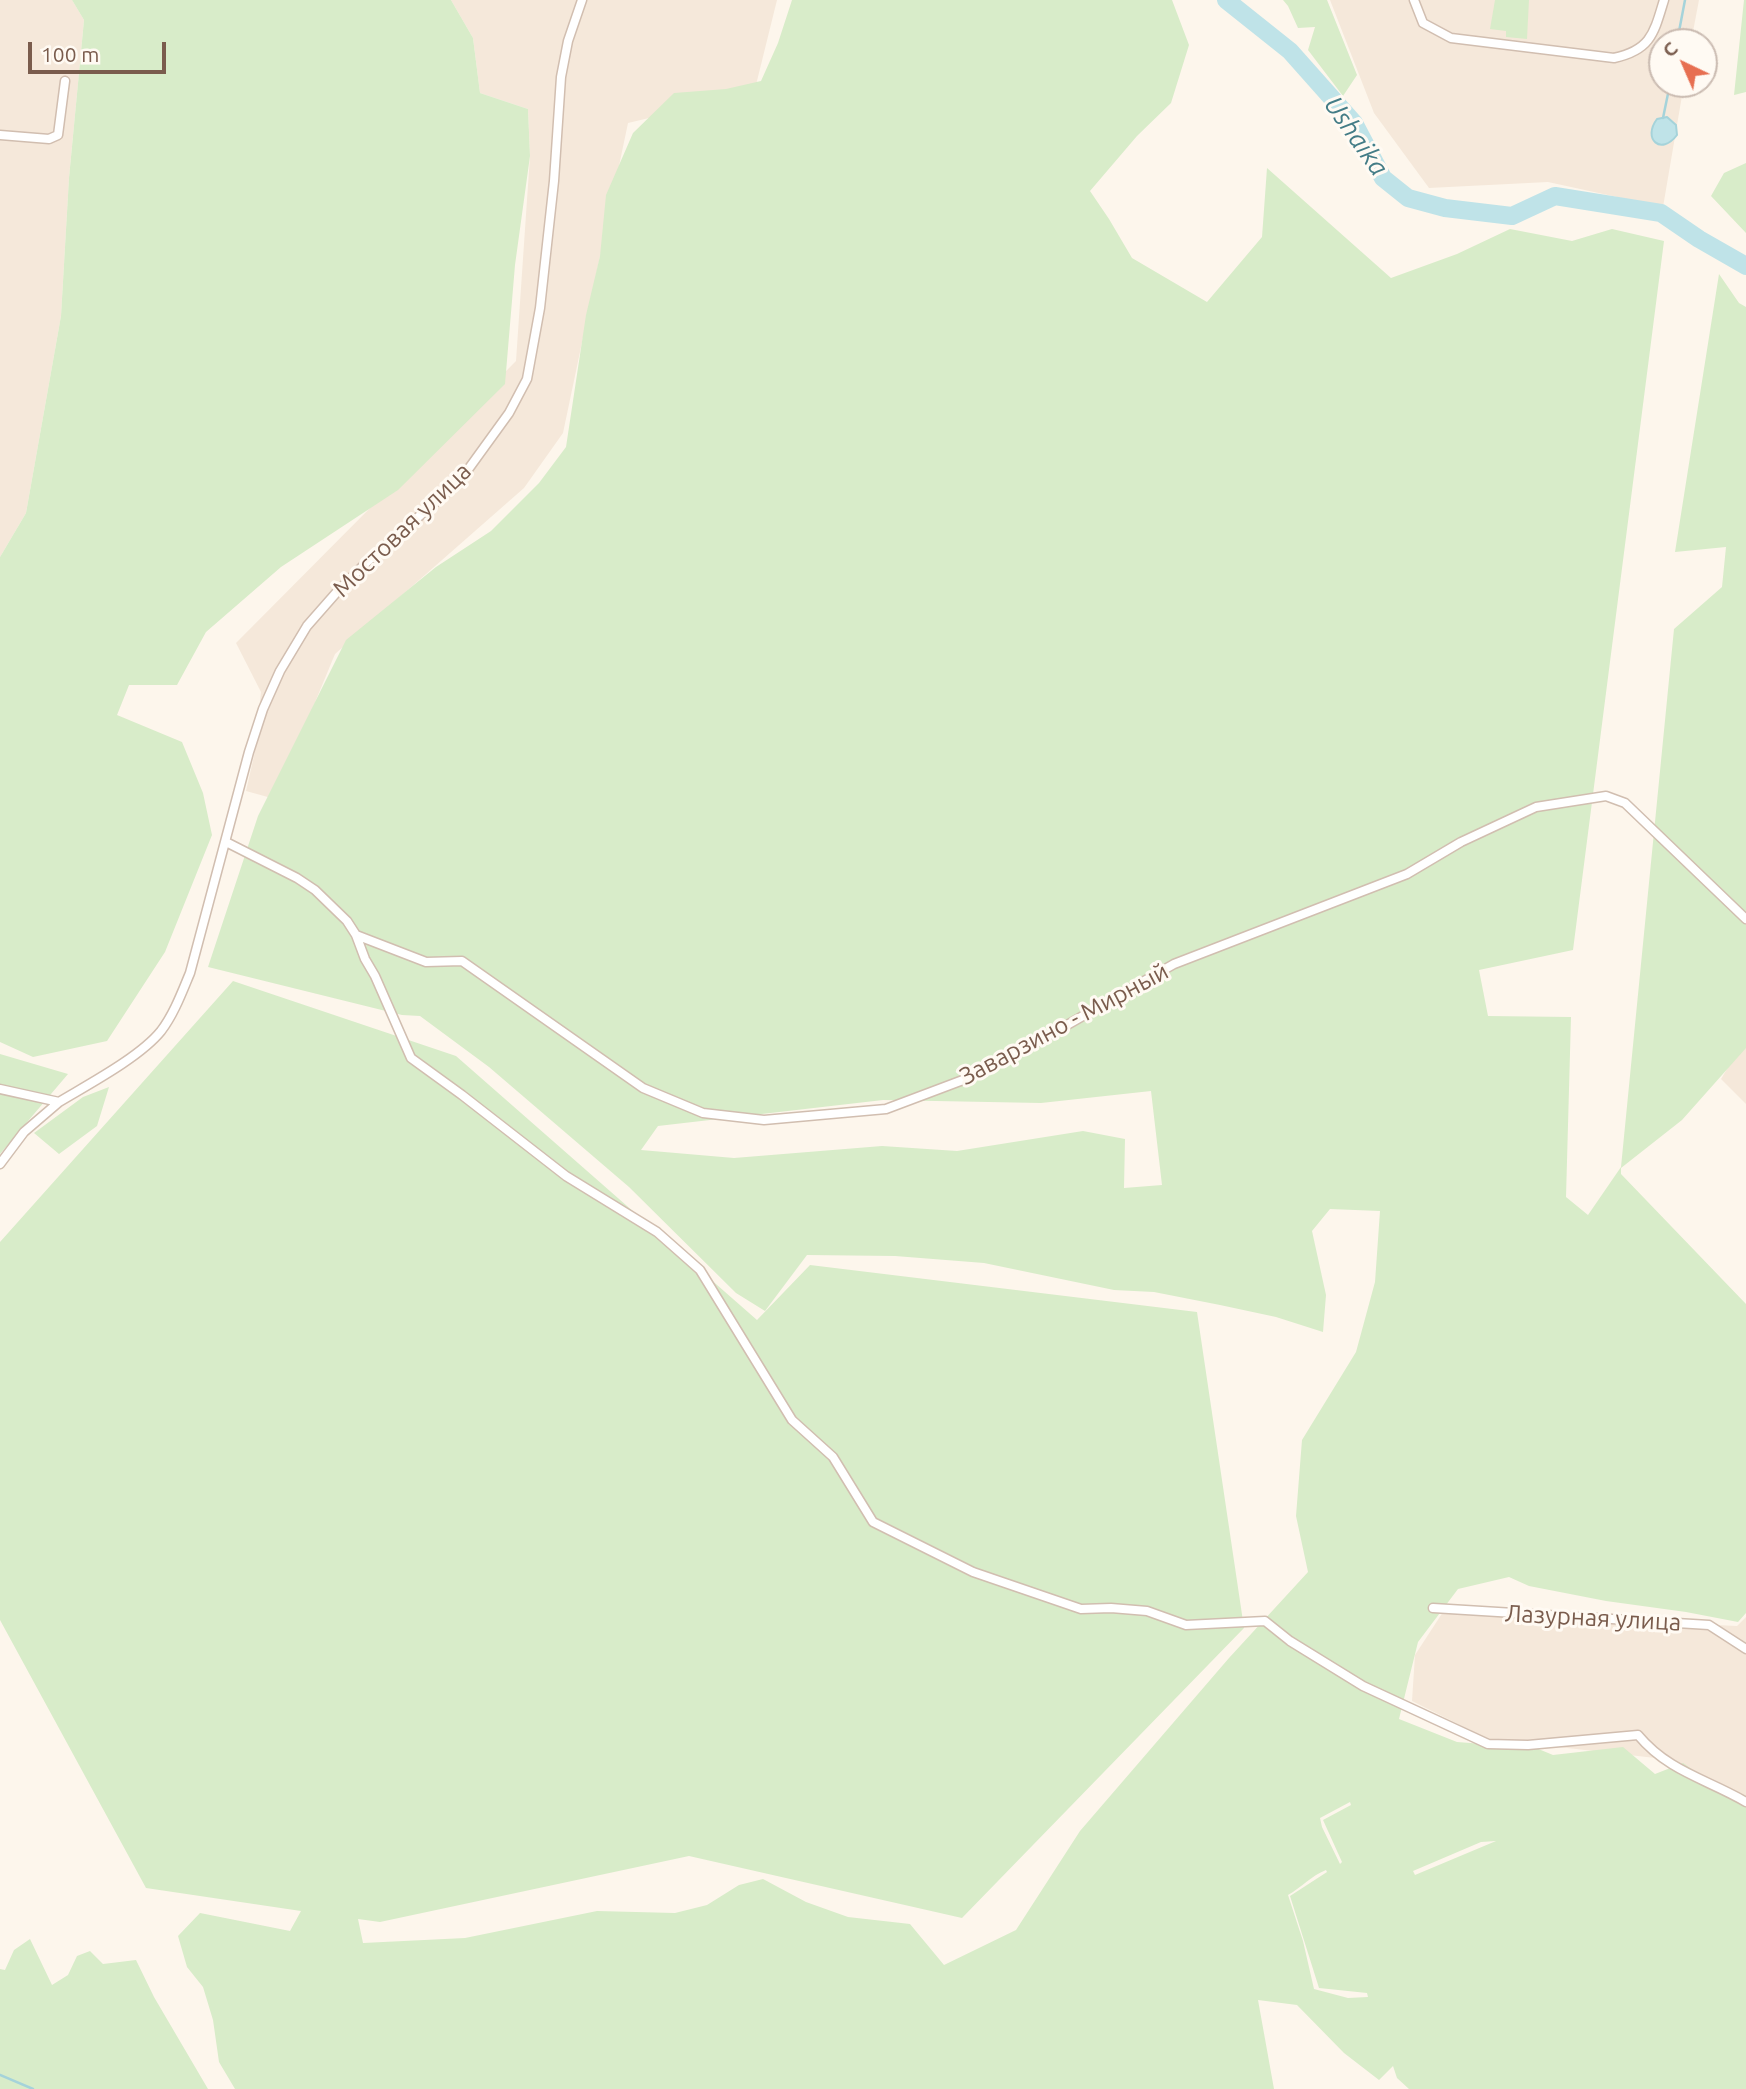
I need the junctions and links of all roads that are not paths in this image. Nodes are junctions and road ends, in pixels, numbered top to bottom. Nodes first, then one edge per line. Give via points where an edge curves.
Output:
1 (582, 0) edge
2 (1414, 0) edge
3 (1664, 0) edge
4 (65, 81) dead end
5 (0, 135) edge
6 (226, 842) junction
7 (1746, 919) edge
8 (356, 935) junction
9 (0, 1089) edge
10 (59, 1102) junction
11 (0, 1164) edge
12 (1433, 1608) dead end
13 (1746, 1649) edge
14 (1746, 1802) edge

1 - 6 street, Мостовая улица via 561,77 554,181 527,379 467,471 367,562 307,626 263,709
2 - 3 street via 1423,23 1451,38 1614,58 1631,54 1649,39
4 - 5 street via 58,135 49,139
6 - 8 street via 315,890
6 - 10 street, Мостовая улица via 196,956 160,1031 134,1055
7 - 8 street, Заварзино - Мирный via 1625,803 1606,796 1536,807 1461,842 1408,874 1174,964 963,1080 886,1109 764,1120 703,1112 643,1088 462,961 426,962
8 - 14 street via 411,1058 566,1176 657,1232 700,1270 792,1420 833,1457 873,1522 973,1572 1081,1609 1147,1611 1186,1625 1265,1621 1363,1686 1488,1744 1638,1735 1684,1773
9 - 10 street
10 - 11 street, Мостовая улица via 24,1132
12 - 13 street, Лазурная улица via 1709,1625

